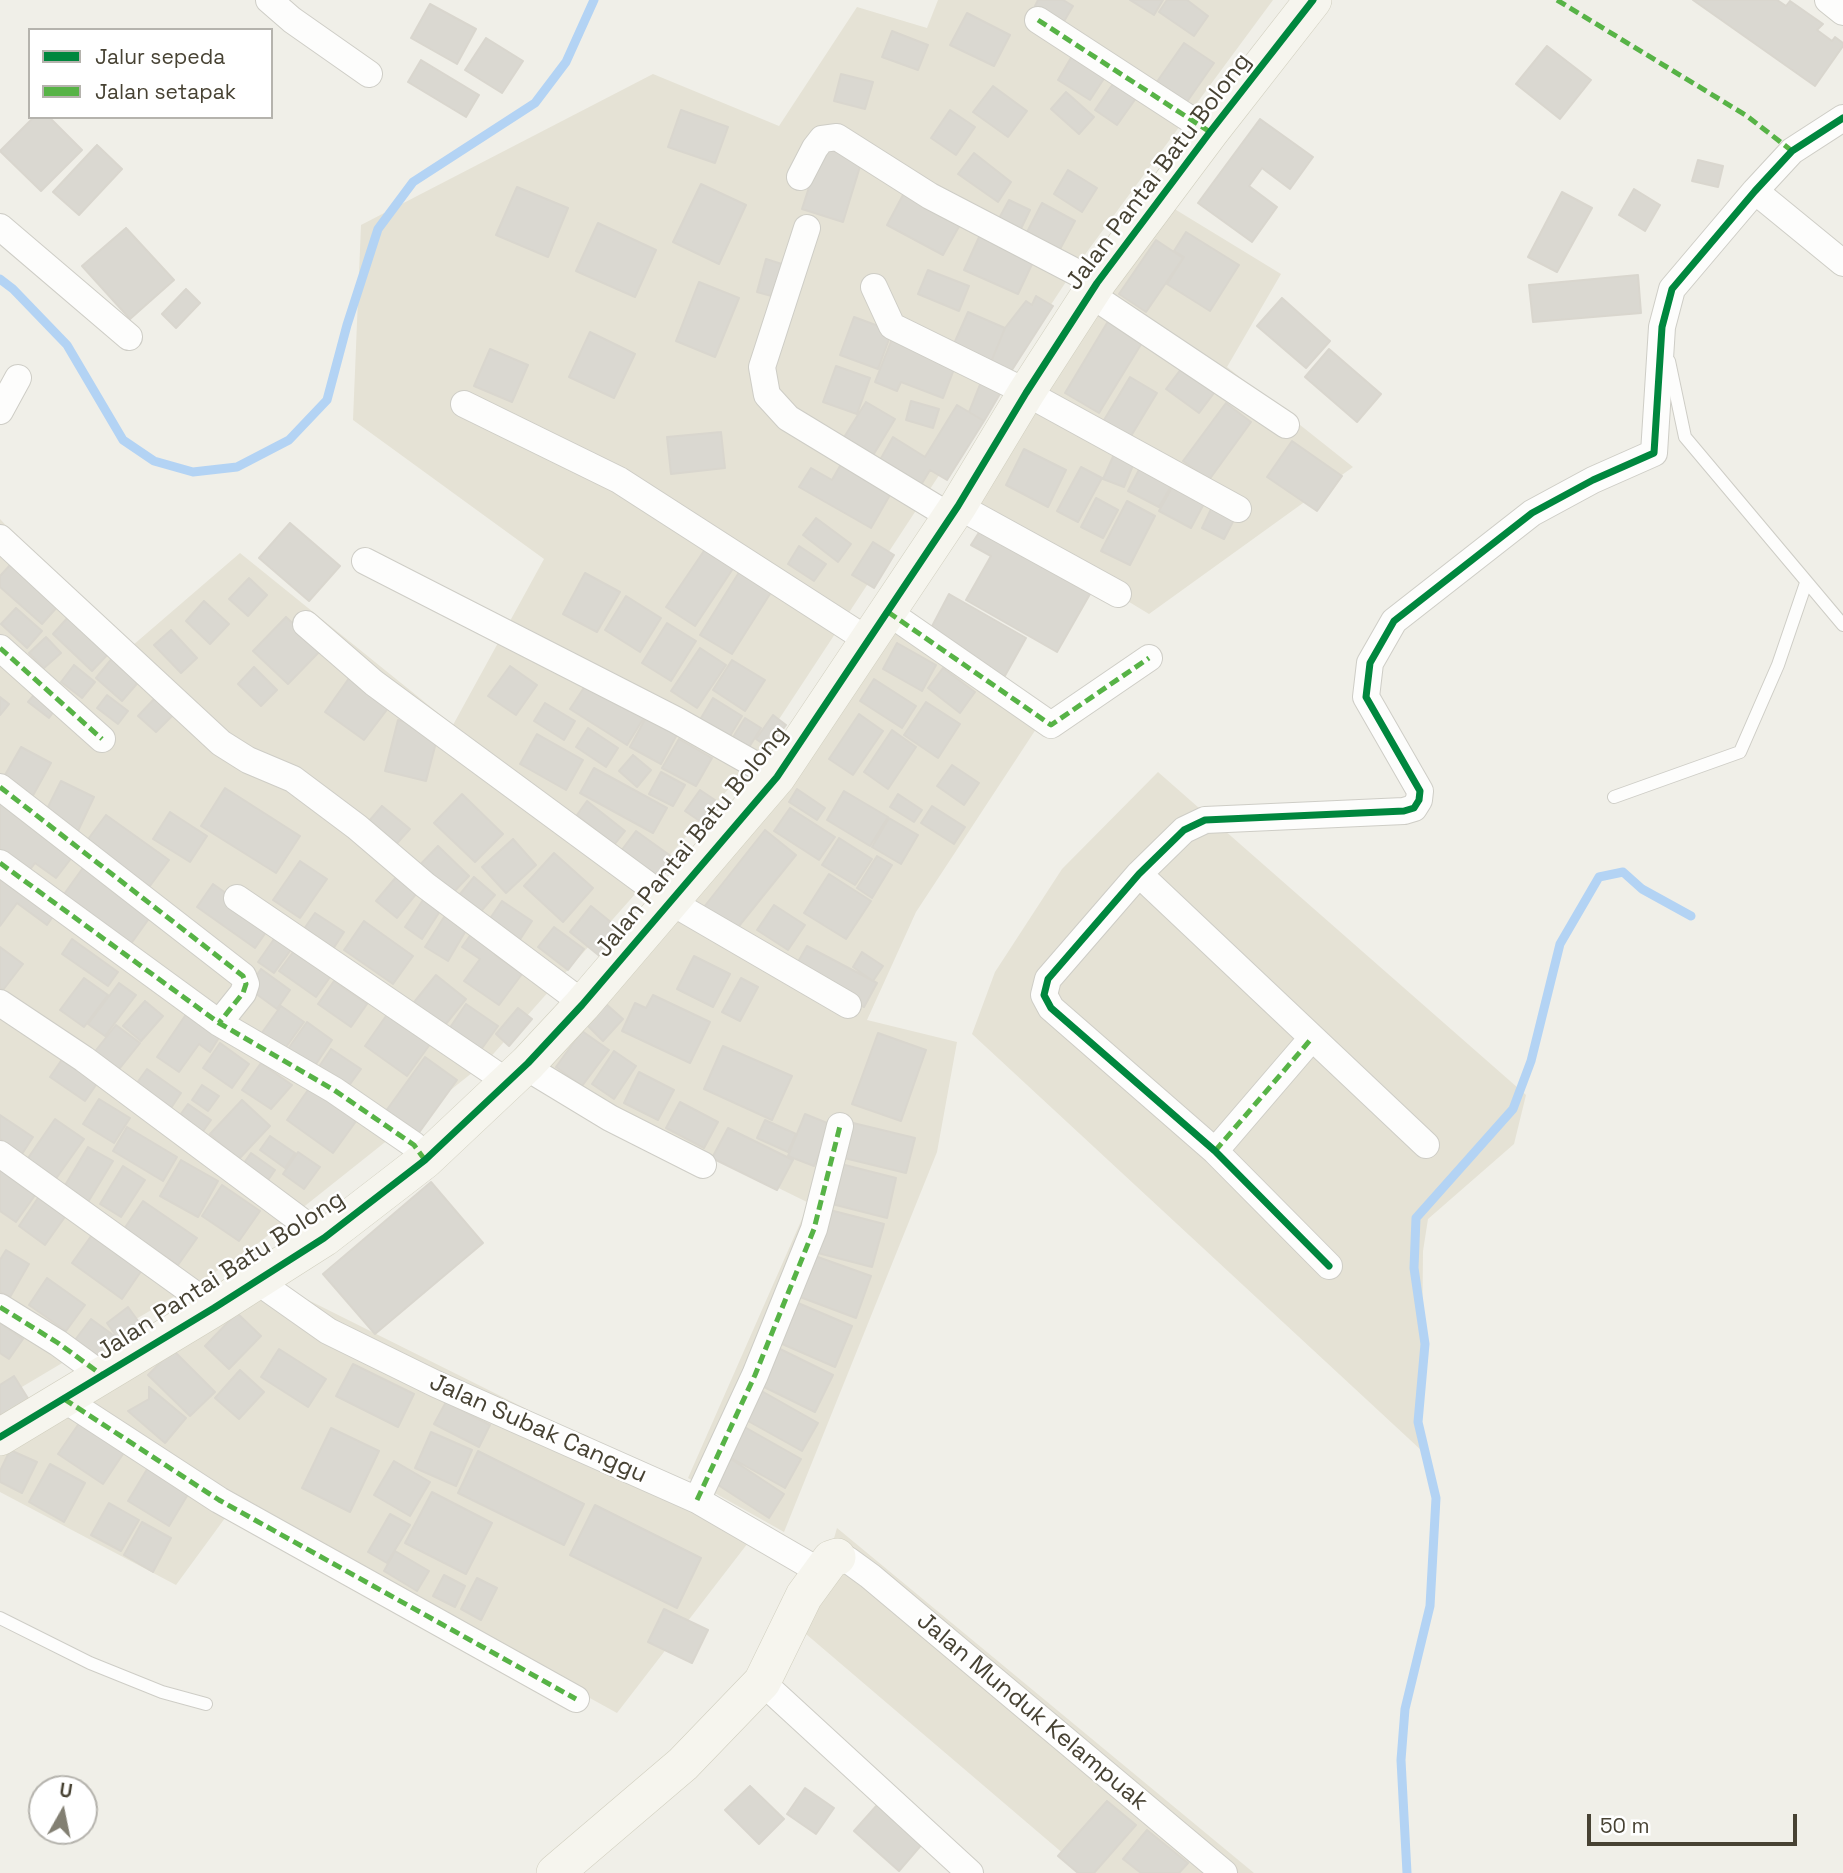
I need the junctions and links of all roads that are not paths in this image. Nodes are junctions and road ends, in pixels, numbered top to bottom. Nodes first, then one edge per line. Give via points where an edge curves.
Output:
1 (269, 0) edge
2 (1314, 0) edge
3 (1828, 0) edge
4 (1843, 12) edge
5 (1038, 20) dead end
6 (369, 74) dead end
7 (1843, 118) edge
8 (1210, 132) junction
9 (800, 177) dead end
10 (1755, 191) junction
11 (0, 227) edge
12 (807, 228) dead end
13 (1843, 263) edge
14 (874, 287) dead end
15 (1093, 288) junction
16 (1662, 327) junction
17 (129, 337) dead end
18 (18, 378) dead end
19 (1026, 393) junction
20 (464, 404) dead end
21 (0, 411) edge
22 (1286, 425) dead end
23 (1238, 509) dead end
24 (954, 511) junction
25 (0, 538) edge
26 (365, 561) dead end
27 (1806, 583) junction
28 (1118, 594) dead end
29 (306, 624) dead end
30 (1843, 625) edge
31 (879, 627) junction
32 (0, 648) edge
33 (1149, 658) dead end
34 (102, 739) dead end
35 (776, 777) junction
36 (0, 786) edge
37 (1614, 797) dead end
38 (0, 863) edge
39 (1139, 874) junction
40 (237, 898) dead end
41 (671, 902) junction
42 (0, 1003) edge
43 (582, 1005) junction
44 (848, 1005) dead end
45 (219, 1023) junction
46 (1312, 1038) junction
47 (517, 1072) junction
48 (840, 1126) dead end
49 (1426, 1145) dead end
50 (1214, 1151) junction
51 (0, 1154) edge
52 (425, 1160) junction
53 (703, 1165) dead end
54 (324, 1238) junction
55 (1329, 1266) dead end
56 (257, 1281) junction
57 (0, 1307) edge
58 (214, 1308) junction
59 (102, 1375) junction
60 (64, 1399) junction
61 (2, 1433) edge
62 (698, 1500) junction
63 (829, 1564) junction
64 (0, 1618) edge
65 (762, 1682) junction
66 (576, 1699) dead end
67 (206, 1704) dead end
68 (555, 1873) edge
69 (970, 1873) edge
70 (1224, 1873) edge

1 - 6 street
2 - 8 street, Jalan Pantai Batu Bolong
3 - 4 street
5 - 8 street
7 - 10 street via 1792,151
8 - 15 street, Jalan Pantai Batu Bolong
9 - 15 street via 822,139 837,137
10 - 13 street
10 - 16 street via 1672,289
11 - 17 street
12 - 24 street via 762,367 767,395 788,418
14 - 19 street via 892,326
15 - 19 street, Jalan Pantai Batu Bolong
15 - 22 street
16 - 27 lane via 1685,437
16 - 39 street via 1654,453 1532,513 1394,621 1370,663 1366,697 1420,791 1414,808 1205,820 1184,830
18 - 21 street
19 - 23 street
19 - 24 street, Jalan Pantai Batu Bolong
20 - 31 street via 619,480
24 - 28 street
24 - 31 street, Jalan Pantai Batu Bolong
25 - 43 street via 221,743 293,779
26 - 35 street via 676,720
27 - 30 lane
27 - 37 lane via 1778,665 1740,752
29 - 41 street via 374,683
31 - 33 street via 1051,725
31 - 35 street, Jalan Pantai Batu Bolong
32 - 34 street
35 - 41 street, Jalan Pantai Batu Bolong
36 - 45 street via 243,976 243,993
38 - 45 street
39 - 46 street
39 - 50 street via 1048,979 1044,995 1051,1008
40 - 47 street
41 - 43 street, Jalan Pantai Batu Bolong
41 - 44 street
42 - 54 street via 84,1059
43 - 47 street, Jalan Pantai Batu Bolong
45 - 52 street via 334,1090 414,1145
46 - 49 street
46 - 50 street
47 - 52 street, Jalan Pantai Batu Bolong
47 - 53 street via 539,1075 610,1118
48 - 62 street via 814,1229
50 - 55 street
51 - 58 street
52 - 54 street, Jalan Pantai Batu Bolong
54 - 56 street, Jalan Pantai Batu Bolong
56 - 58 street, Jalan Pantai Batu Bolong
56 - 62 street, Jalan Subak Canggu via 328,1331 383,1359
57 - 59 street
58 - 59 street, Jalan Pantai Batu Bolong
59 - 60 street, Jalan Pantai Batu Bolong
60 - 61 street, Jalan Pantai Batu Bolong
60 - 66 street via 219,1500
62 - 63 street, Jalan Subak Canggu
63 - 65 street via 804,1596
63 - 70 street, Jalan Munduk Kelampuak via 848,1560 870,1576
64 - 67 lane via 90,1663
65 - 68 street via 683,1764
65 - 69 street

